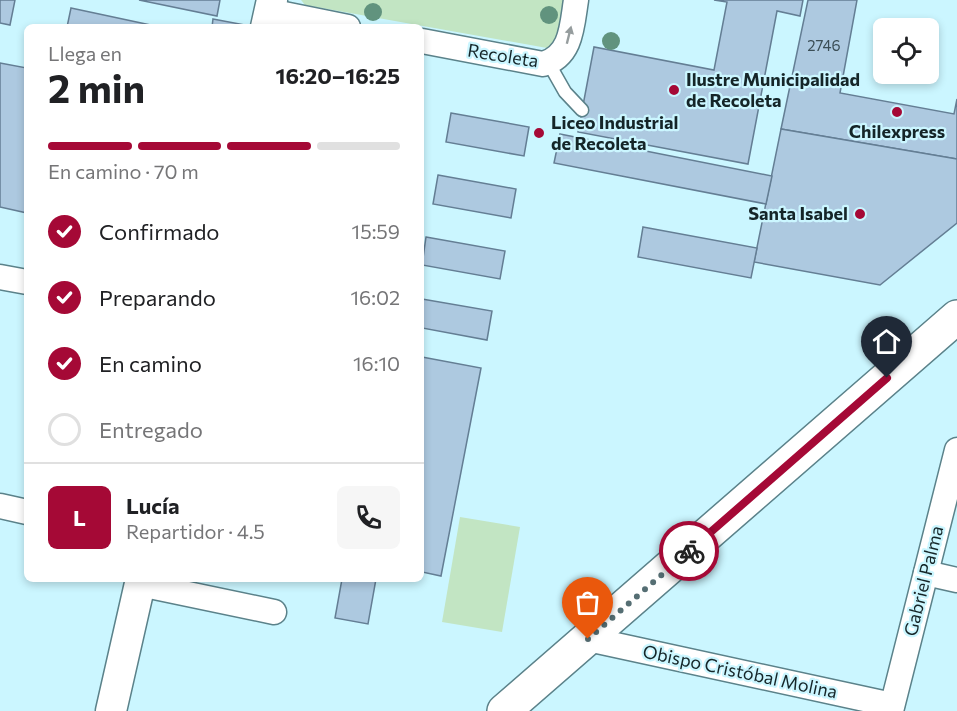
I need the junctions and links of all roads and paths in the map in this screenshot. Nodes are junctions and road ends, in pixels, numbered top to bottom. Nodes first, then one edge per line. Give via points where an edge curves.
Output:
1 (576, 0) edge
2 (269, 13) edge
3 (331, 24) edge
4 (424, 41) edge
5 (548, 62) junction
6 (582, 110) dead end
7 (0, 277) edge
8 (24, 281) edge
9 (957, 317) edge
10 (957, 450) edge
11 (0, 506) edge
12 (24, 511) edge
13 (926, 573) junction
14 (957, 580) edge
15 (140, 582) edge
16 (144, 582) edge
17 (274, 612) dead end
18 (588, 639) junction
19 (892, 708) edge
20 (111, 711) edge
21 (504, 711) edge

5 -> 1 street, Recoleta via 559,56 567,44
2 - 3 street
4 - 5 street, Recoleta via 537,64
5 - 6 lane via 565,92
7 - 8 street
9 - 18 main road
10 - 13 street, Gabriel Palma
11 - 12 street
13 - 14 street
13 - 19 street, Gabriel Palma
15 - 20 street
16 - 17 street
18 - 19 street, Obispo Cristóbal Molina
18 - 21 main road

